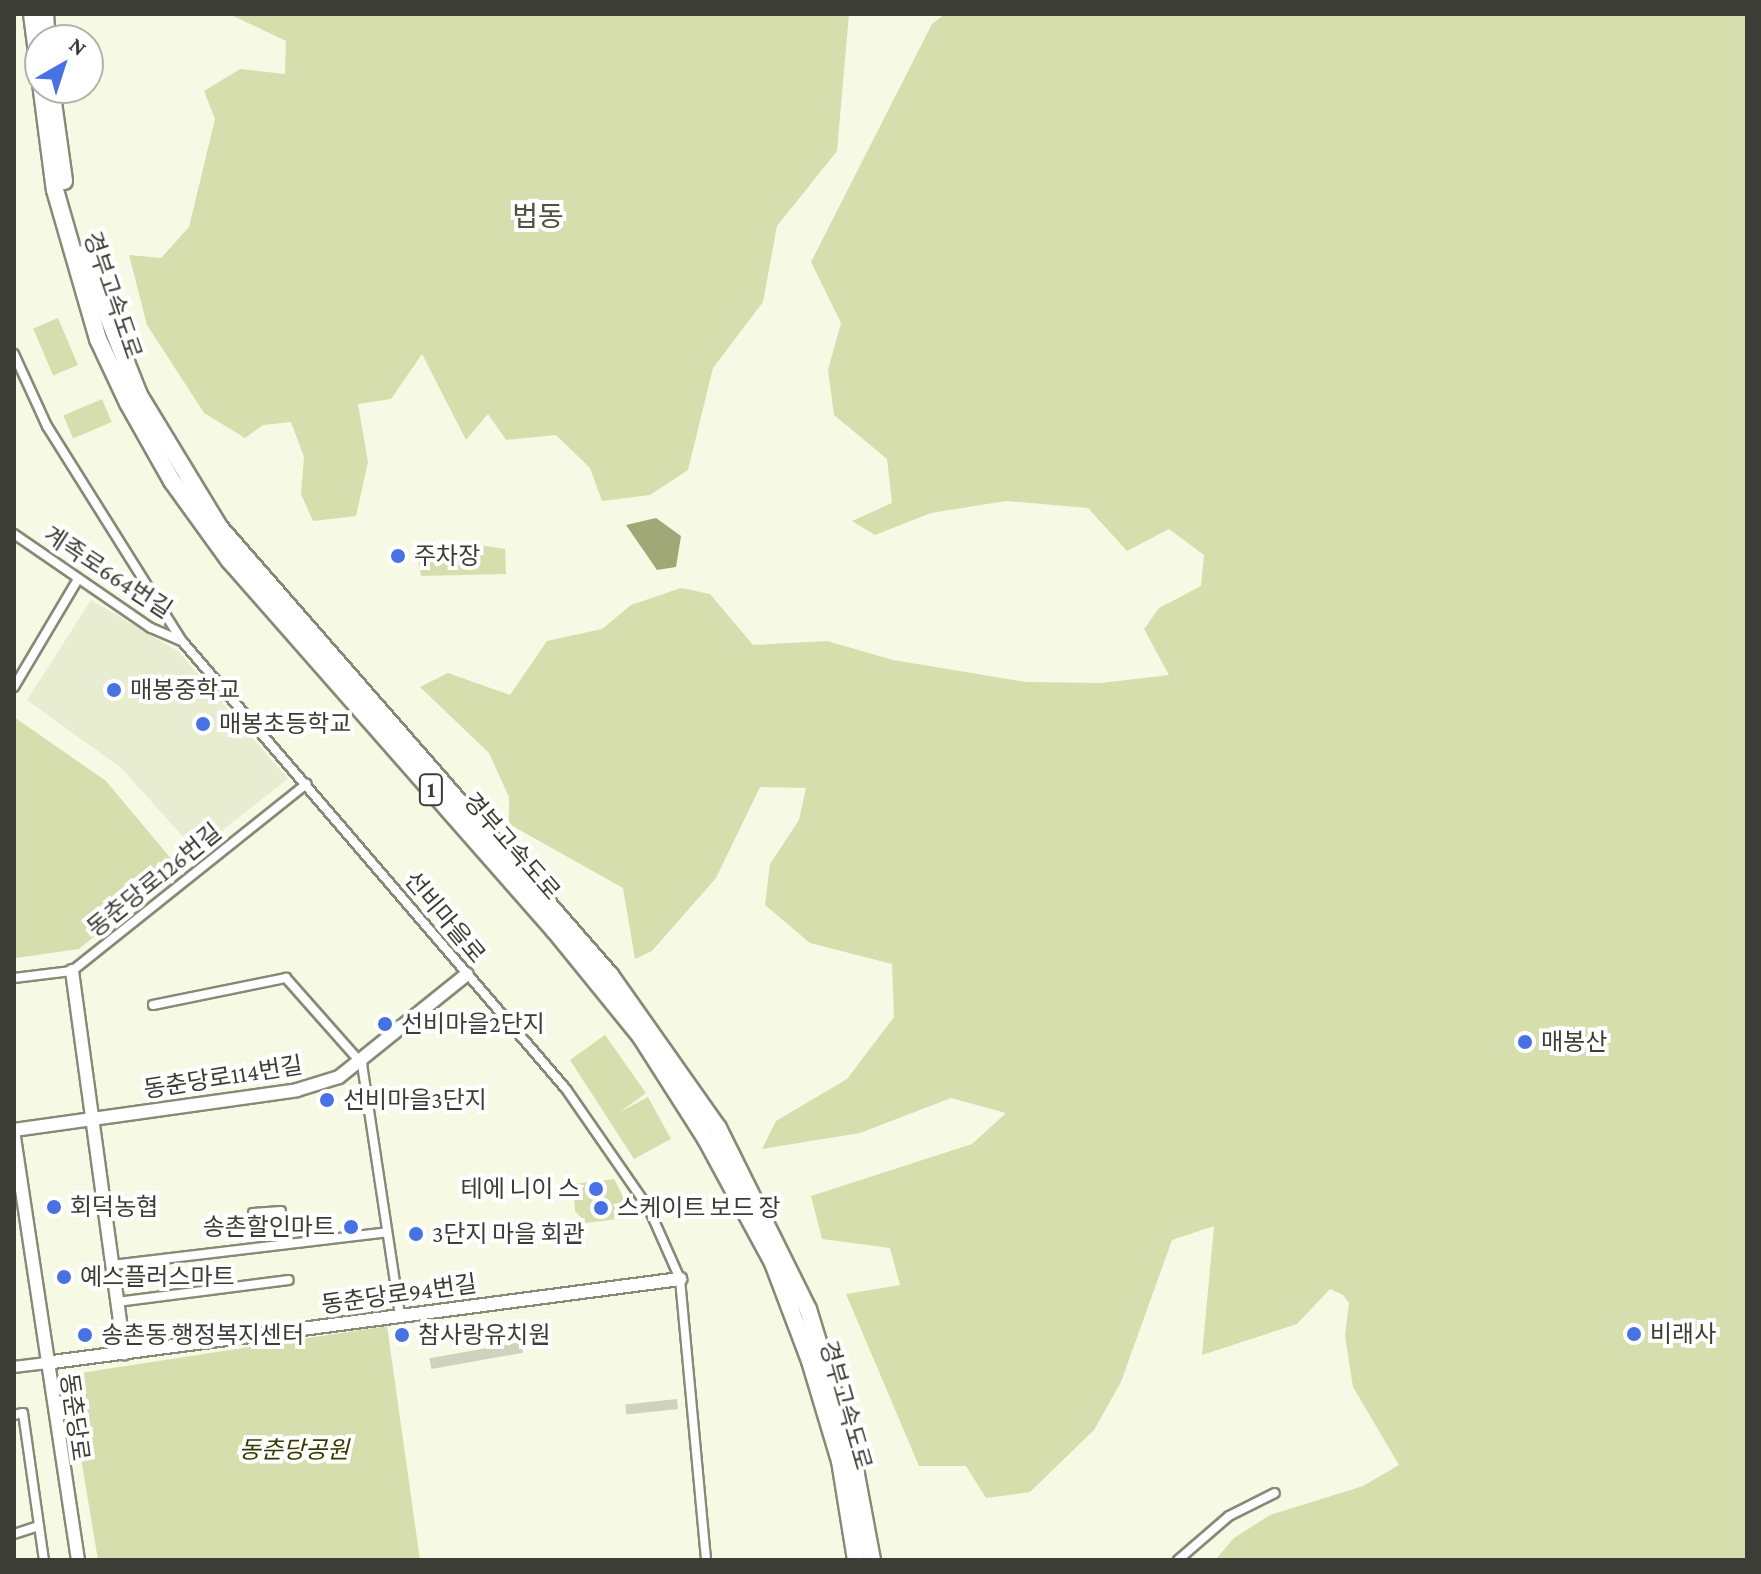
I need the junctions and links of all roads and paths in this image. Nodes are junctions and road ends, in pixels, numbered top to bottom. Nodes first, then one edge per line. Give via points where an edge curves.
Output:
1 (32, 14) edge
2 (53, 104) edge
3 (14, 354) edge
4 (14, 534) edge
5 (78, 579) junction
6 (182, 641) junction
7 (14, 687) edge
8 (306, 784) junction
9 (72, 971) junction
10 (467, 974) junction
11 (14, 978) edge
12 (153, 1005) dead end
13 (362, 1064) junction
14 (92, 1120) junction
15 (14, 1130) edge
16 (14, 1137) edge
17 (281, 1211) dead end
18 (253, 1213) dead end
19 (387, 1232) junction
20 (112, 1265) junction
21 (680, 1279) junction
22 (289, 1280) dead end
23 (117, 1302) junction
24 (400, 1316) junction
25 (124, 1353) junction
26 (45, 1363) junction
27 (14, 1367) edge
28 (14, 1415) edge
29 (1275, 1493) dead end
30 (36, 1527) junction
31 (14, 1534) edge
32 (44, 1560) edge
33 (78, 1560) edge
34 (706, 1560) edge
35 (856, 1560) edge
36 (872, 1560) edge
37 (1178, 1560) edge

1 - 35 highway, 경부고속도로 / 1 via 55,190 98,339 128,403 172,481 230,561 555,931 641,1037 706,1139 766,1249 798,1326 840,1461
2 - 36 highway, 경부고속도로 / 1 via 64,184 109,332 182,474 238,552 610,975 718,1128 808,1309 852,1453
3 - 6 street, 선비마을로 via 47,426
4 - 5 street, 계족로664번길
5 - 6 street, 계족로664번길
5 - 7 street
6 - 8 street, 선비마을로
8 - 9 street, 동춘당로126번길
8 - 10 street, 선비마을로
9 - 11 street
9 - 14 main road
10 - 13 main road, 동춘당로114번길
10 - 21 street, 선비마을로 via 598,1130 649,1209
12 - 13 street via 286,978
13 - 14 main road, 동춘당로114번길 via 297,1090
13 - 19 street
14 - 15 main road, 동춘당로114번길
14 - 20 main road
16 - 26 main road, 동춘당로
17 - 18 street
19 - 20 street
19 - 24 street
20 - 23 main road
21 - 24 main road, 동춘당로94번길
21 - 34 street, 선비마을로
22 - 23 street
23 - 25 main road
24 - 25 main road, 동춘당로94번길
25 - 26 main road, 동춘당로94번길
26 - 27 street
26 - 33 main road, 동춘당로
28 - 30 street via 23,1413
29 - 37 street via 1229,1516
30 - 31 street
30 - 32 street

